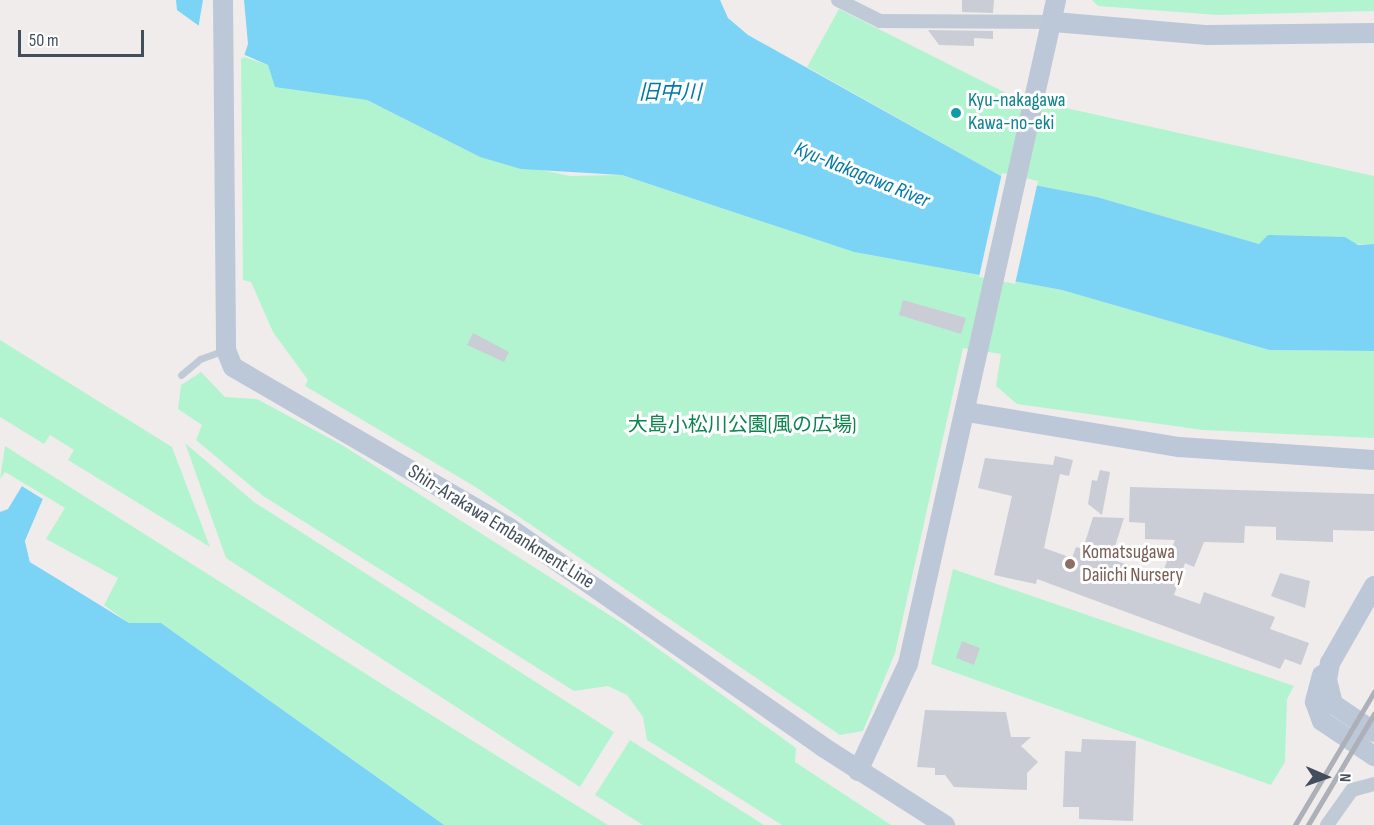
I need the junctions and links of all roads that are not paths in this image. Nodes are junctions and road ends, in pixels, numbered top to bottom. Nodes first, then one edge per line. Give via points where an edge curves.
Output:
1 (223, 0) edge
2 (838, 0) edge
3 (1056, 0) edge
4 (1054, 22) junction
5 (1374, 33) edge
6 (226, 350) junction
7 (181, 375) dead end
8 (967, 412) junction
9 (1374, 460) edge
10 (1374, 586) edge
11 (1330, 663) junction
12 (1374, 732) edge
13 (1374, 756) edge
14 (858, 771) junction
15 (1374, 784) edge
16 (945, 825) edge
17 (1328, 825) edge

1 - 6 street
2 - 4 street via 880,21
3 - 4 street
4 - 5 street via 1207,35
4 - 8 street
6 - 7 lane via 200,359
6 - 14 street, Shin-Arakawa Embankment Line via 242,375 508,527
8 - 9 street via 1179,447
8 - 14 street via 908,663
10 - 11 street
11 - 12 street via 1328,694 1333,704
11 - 13 street via 1315,690 1317,712 1327,727
14 - 16 street, Shin-Arakawa Embankment Line
15 - 17 street via 1352,790

